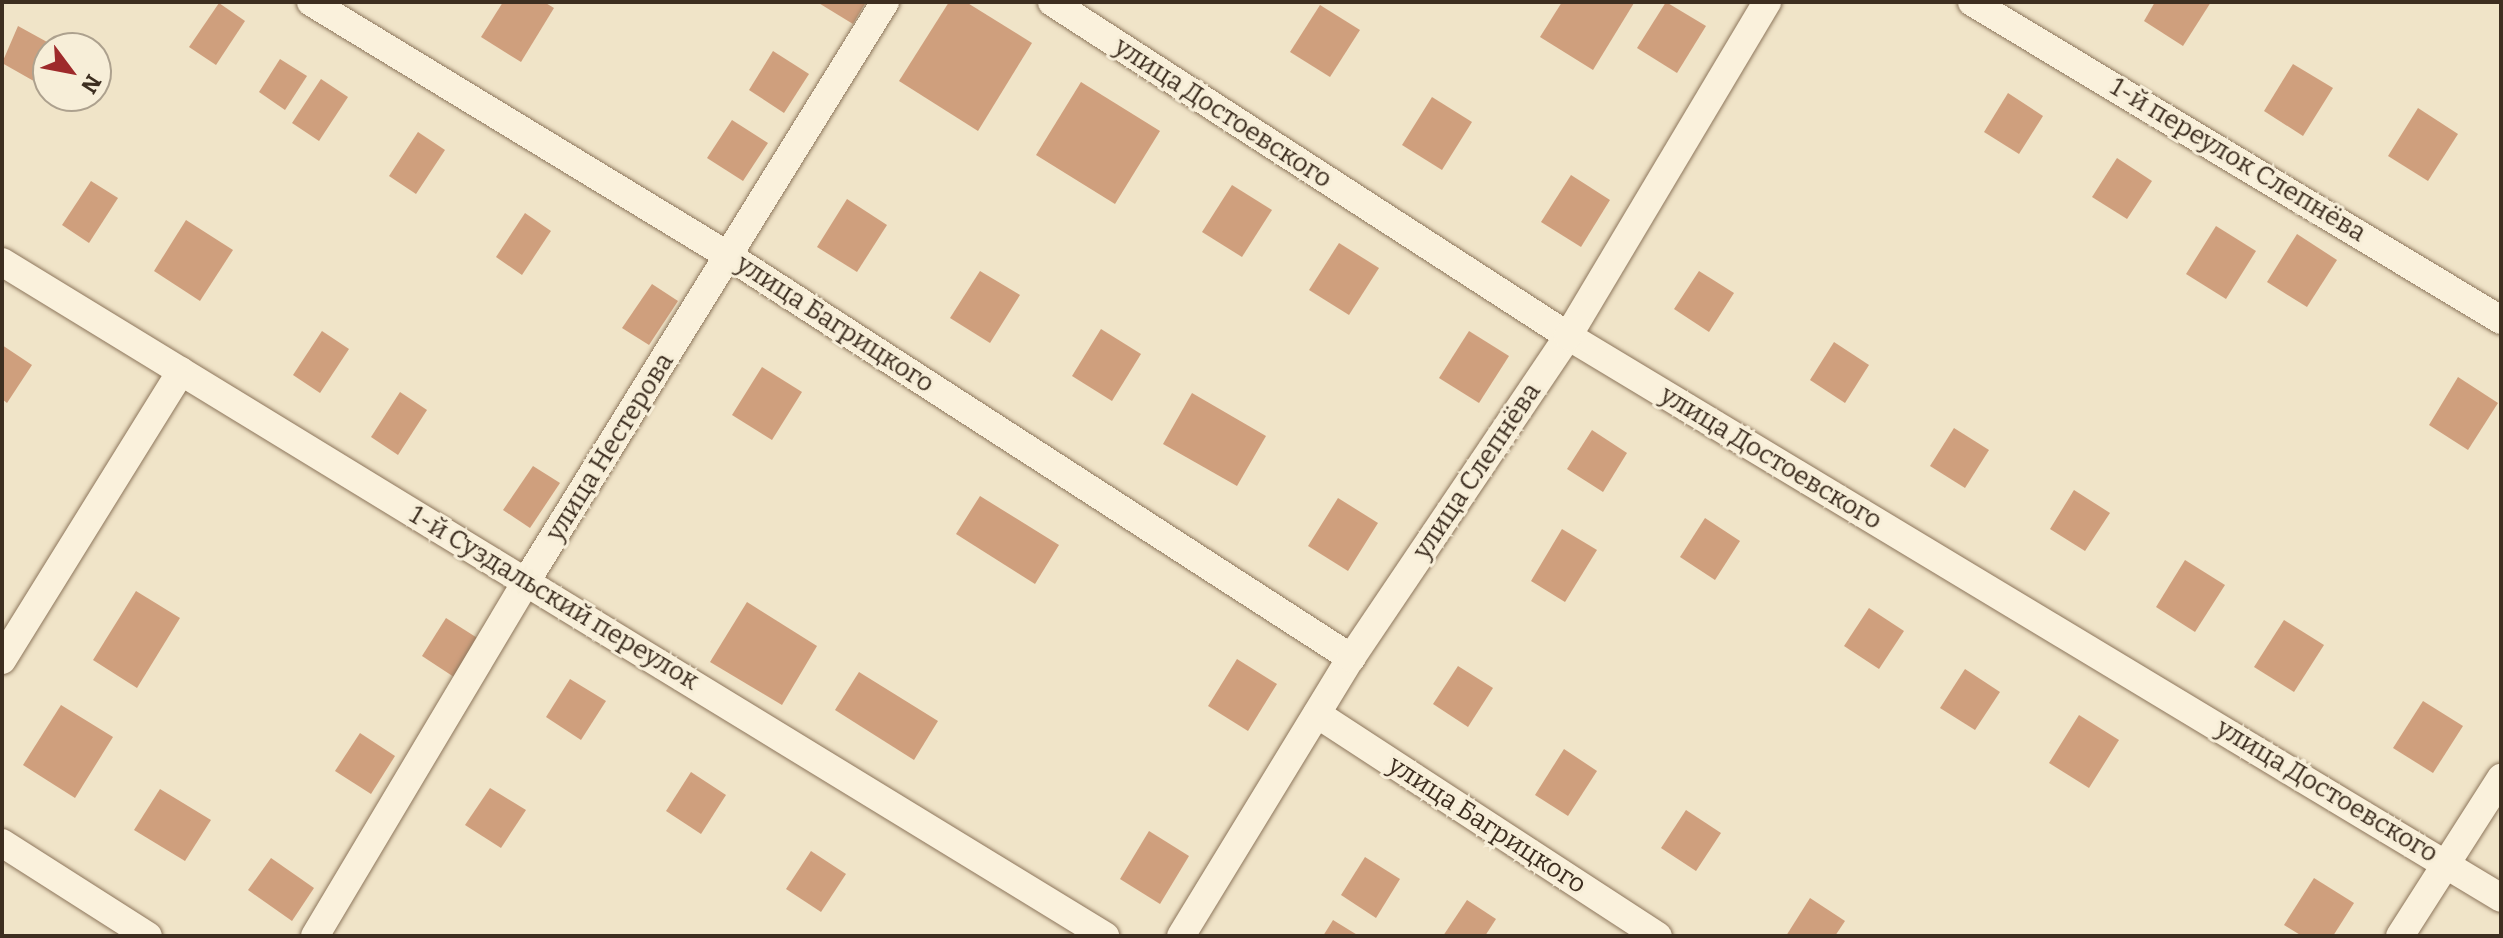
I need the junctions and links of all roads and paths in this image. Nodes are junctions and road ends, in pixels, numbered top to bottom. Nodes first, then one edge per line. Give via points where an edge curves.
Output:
1 (311, 2) edge
2 (885, 2) edge
3 (1052, 2) edge
4 (1972, 2) edge
5 (1758, 5) edge
6 (729, 256) junction
7 (2, 262) edge
8 (2501, 320) edge
9 (1568, 336) junction
10 (181, 371) junction
11 (527, 580) junction
12 (1351, 658) junction
13 (2, 660) edge
14 (1317, 714) junction
15 (2501, 778) edge
16 (2, 843) edge
17 (2449, 864) junction
18 (2501, 898) edge
19 (148, 936) edge
20 (315, 936) edge
21 (1105, 936) edge
22 (1181, 936) edge
23 (1658, 936) edge
24 (2400, 936) edge

1 - 6 street, улица Багрицкого
2 - 6 street, улица Нестерова
3 - 9 street, улица Достоевского
4 - 8 street, 1-й переулок Слепнёва
5 - 9 street, улица Слепнёва
6 - 11 street, улица Нестерова
6 - 12 street, улица Багрицкого
7 - 10 street, 1-й Суздальский переулок
9 - 12 street, улица Слепнёва
9 - 17 street, улица Достоевского
10 - 11 street, 1-й Суздальский переулок
10 - 13 street
11 - 20 street, улица Нестерова
11 - 21 street, 1-й Суздальский переулок
12 - 14 street, улица Слепнёва
14 - 22 street, улица Слепнёва
14 - 23 street, улица Багрицкого
15 - 17 street
16 - 19 street
17 - 18 street, улица Достоевского
17 - 24 street

